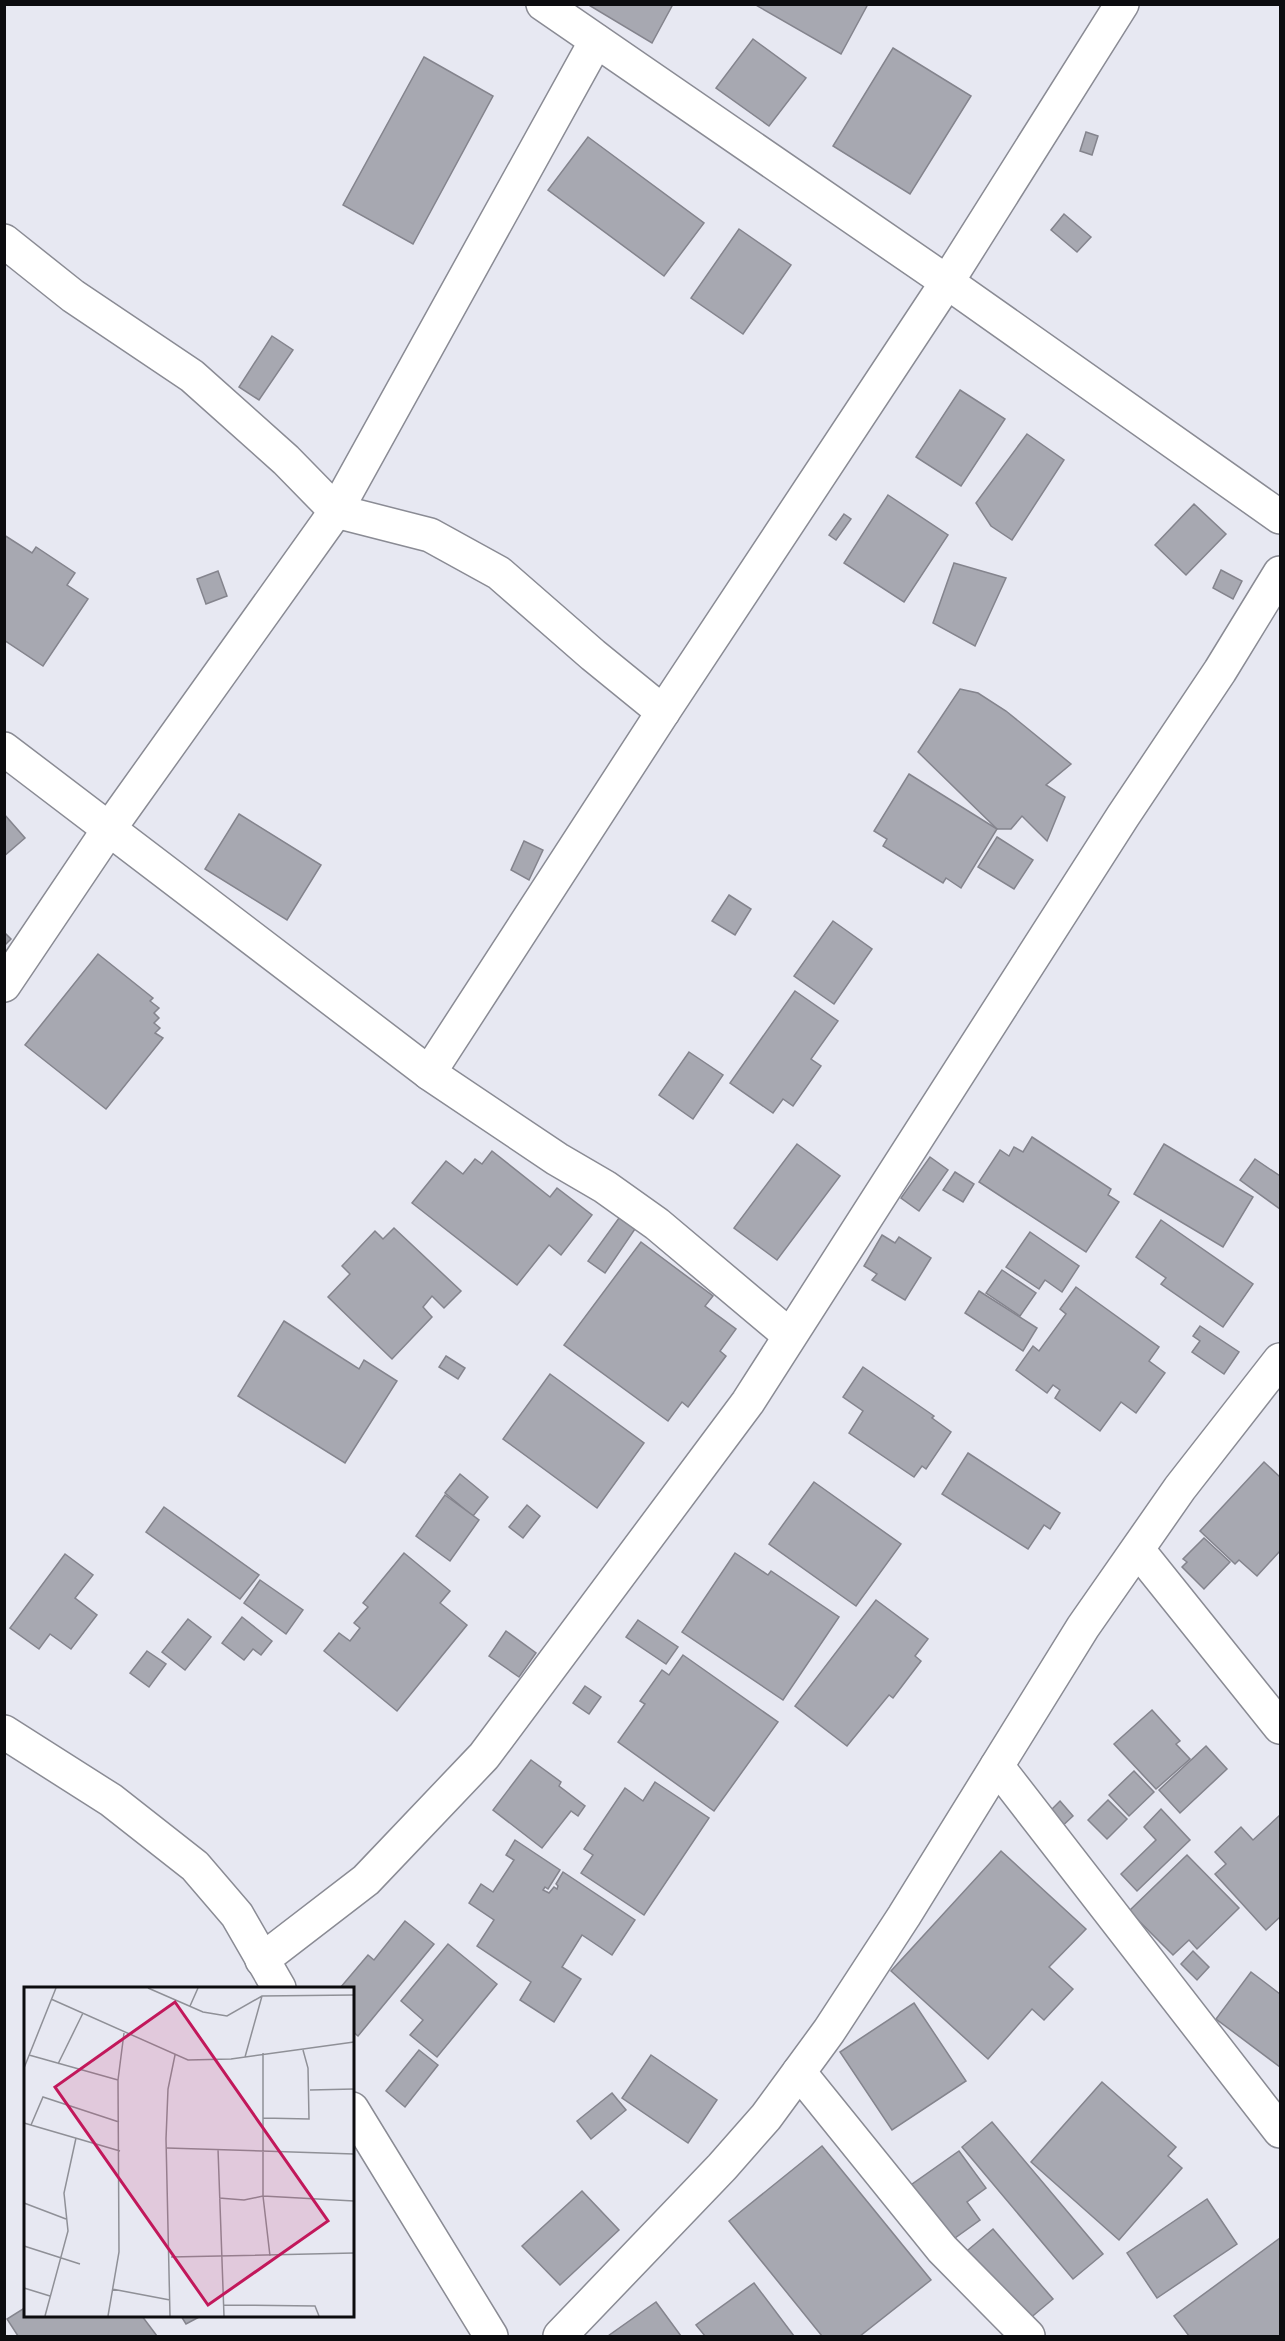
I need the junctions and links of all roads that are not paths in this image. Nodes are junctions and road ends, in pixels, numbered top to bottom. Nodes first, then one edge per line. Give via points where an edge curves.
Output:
1 (543, 4) edge
2 (1122, 4) edge
3 (596, 41) junction
4 (4, 241) edge
5 (947, 282) junction
6 (336, 511) junction
7 (1281, 517) edge
8 (1281, 573) edge
9 (663, 712) junction
10 (4, 748) edge
11 (109, 828) junction
12 (4, 985) edge
13 (429, 1073) junction
14 (789, 1335) junction
15 (1281, 1360) edge
16 (1138, 1550) junction
17 (1281, 1727) edge
18 (4, 1732) edge
19 (998, 1766) junction
20 (262, 1960) junction
21 (278, 1987) edge
22 (799, 2072) junction
23 (354, 2112) edge
24 (1281, 2131) edge
25 (491, 2337) edge
26 (561, 2337) edge
27 (1028, 2337) edge

1 - 3 street
2 - 5 street
3 - 5 street
3 - 6 street
4 - 6 street via 74,296 192,376 286,460
5 - 7 street
5 - 9 street
6 - 9 street via 430,535 498,573
6 - 11 street
8 - 14 street
9 - 13 street
10 - 11 street
11 - 12 street
11 - 13 street
13 - 14 street via 657,1224
14 - 20 street via 748,1402 484,1756 366,1880
15 - 16 street via 1180,1488
16 - 17 street
16 - 19 street via 1083,1627
18 - 20 street via 102,1794 195,1866 237,1915
19 - 22 street
19 - 24 street
20 - 21 street
22 - 26 street via 722,2167
22 - 27 street via 942,2249
23 - 25 street

